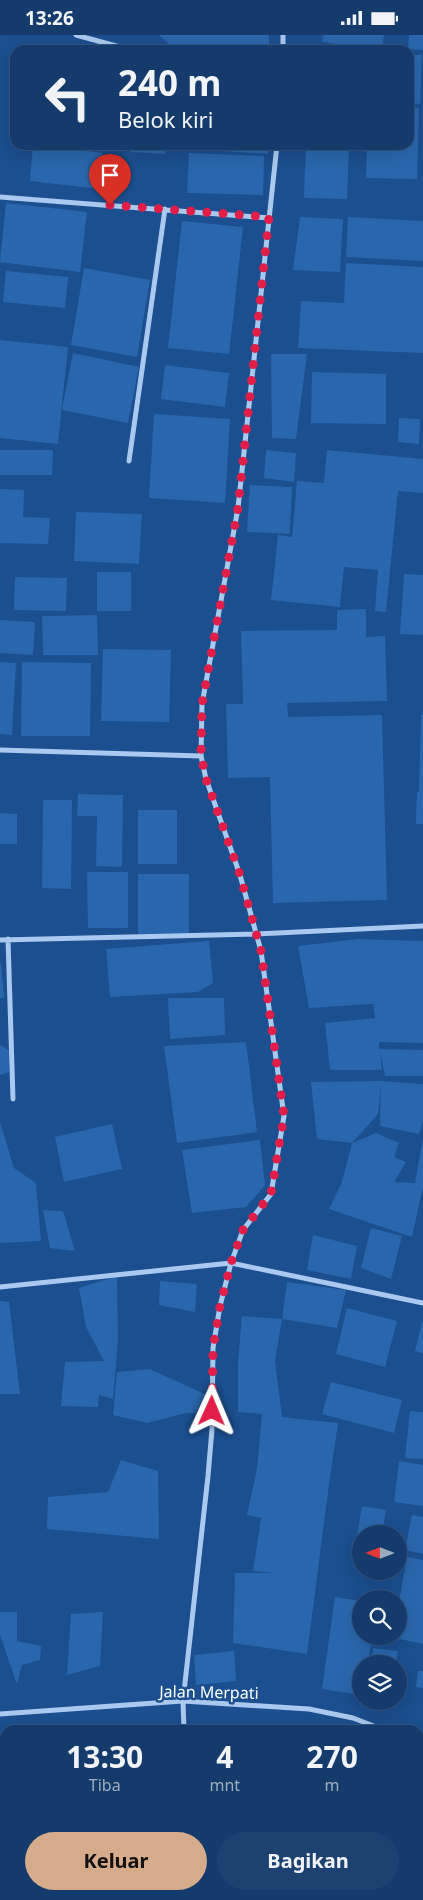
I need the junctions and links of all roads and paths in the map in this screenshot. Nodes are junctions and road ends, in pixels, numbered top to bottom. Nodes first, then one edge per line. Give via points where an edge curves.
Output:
1 (76, 35) edge
2 (113, 45) edge
3 (276, 150) edge
4 (0, 197) edge
5 (165, 209) junction
6 (269, 217) junction
7 (129, 461) dead end
8 (0, 750) edge
9 (201, 755) junction
10 (423, 926) edge
11 (256, 935) junction
12 (8, 939) junction
13 (0, 940) edge
14 (13, 1099) dead end
15 (231, 1263) junction
16 (0, 1287) edge
17 (423, 1303) edge
18 (183, 1701) junction
19 (0, 1714) edge
20 (184, 1725) edge
21 (370, 1725) edge

1 - 2 street
3 - 6 street
4 - 5 street
5 - 6 street
5 - 7 street
6 - 9 street via 238,508 202,704
8 - 9 street
9 - 11 street
10 - 11 street
11 - 12 street
11 - 15 street via 284,1116 271,1194 243,1230
12 - 13 street
12 - 14 street
15 - 16 street
15 - 17 street
15 - 18 street via 213,1348 212,1429
18 - 19 street, Jalan Merpati
18 - 20 street
18 - 21 street, Jalan Merpati via 309,1709

